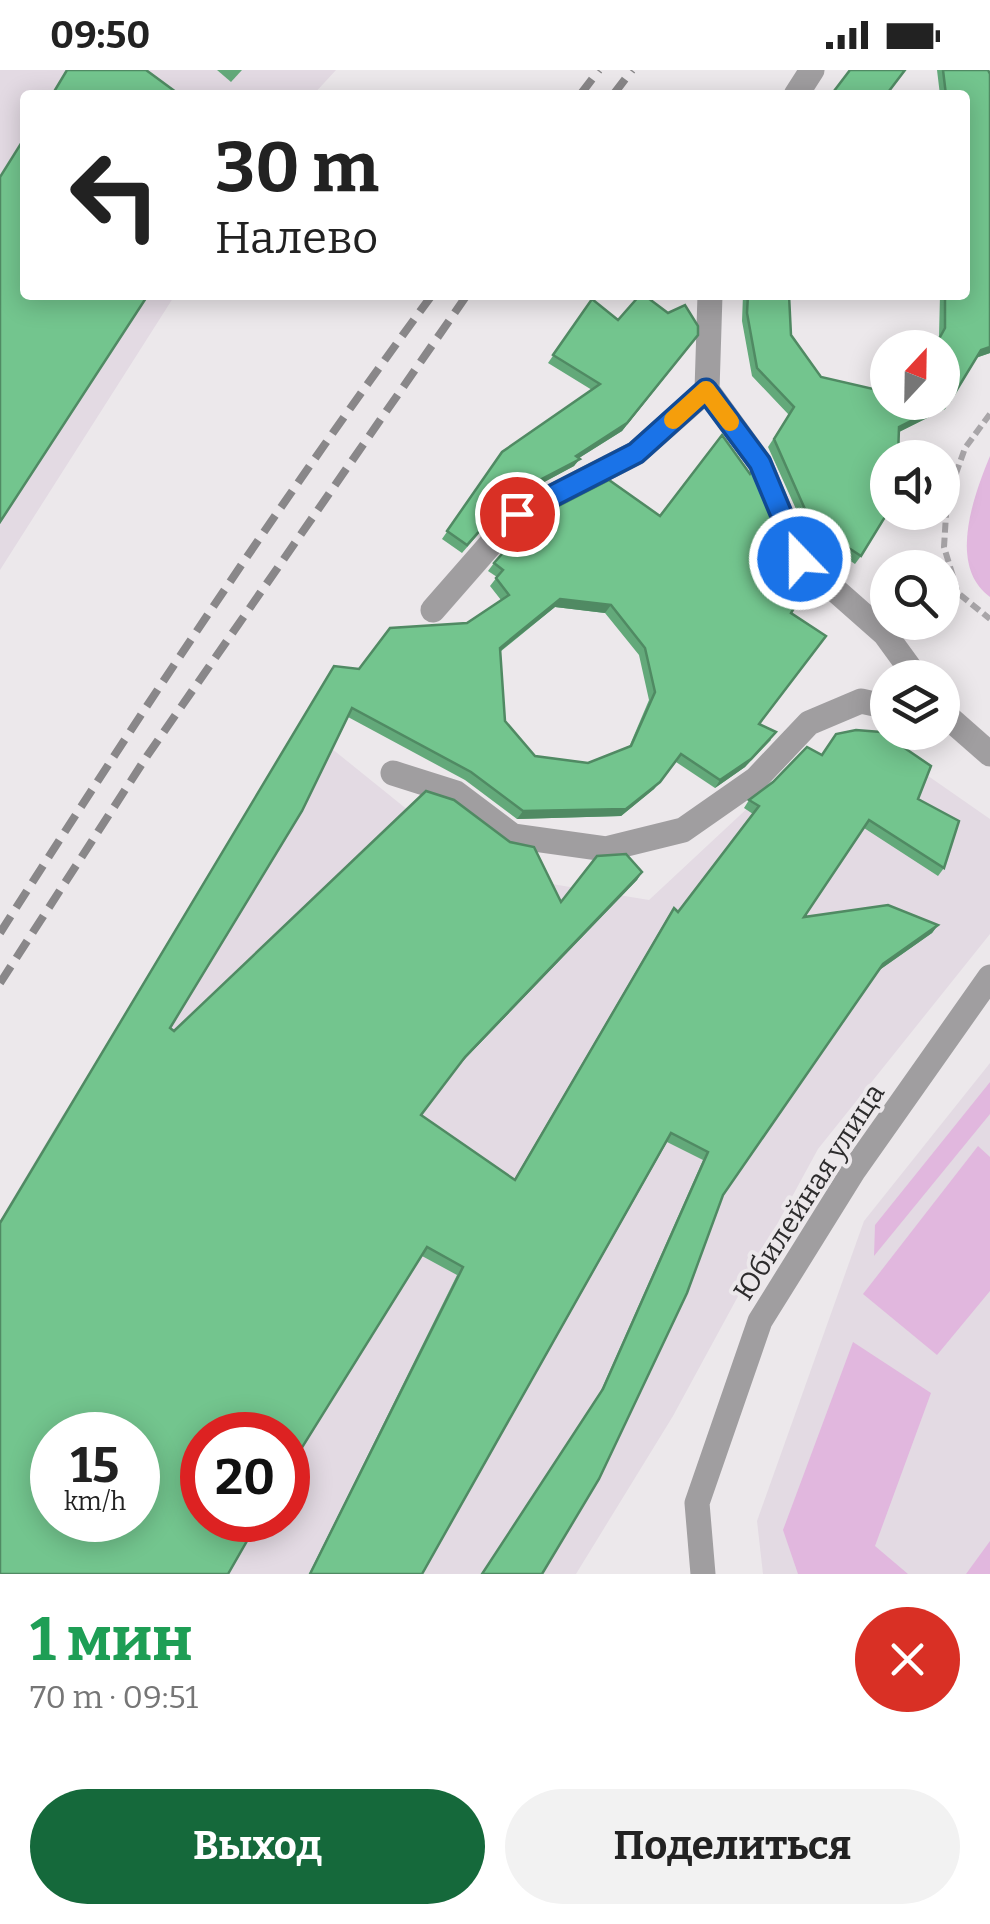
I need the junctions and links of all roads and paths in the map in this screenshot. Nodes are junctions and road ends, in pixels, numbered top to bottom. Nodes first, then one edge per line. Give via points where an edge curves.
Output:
1 (710, 300) edge
2 (706, 390) junction
3 (990, 414) edge
4 (432, 610) dead end
5 (990, 619) edge
6 (904, 660) edge
7 (870, 702) edge
8 (960, 730) edge
9 (990, 754) edge
10 (394, 774) dead end
11 (990, 977) edge
12 (703, 1574) edge

1 - 2 street
2 - 4 street via 636,453 517,514
2 - 6 street via 760,463 800,559 885,634
3 - 5 path via 966,448 947,499 944,547 958,593
7 - 10 street via 809,722 756,779 683,830 606,849 513,836 456,794
8 - 9 street
11 - 12 street, Юбилейная улица via 854,1170 760,1321 697,1503

